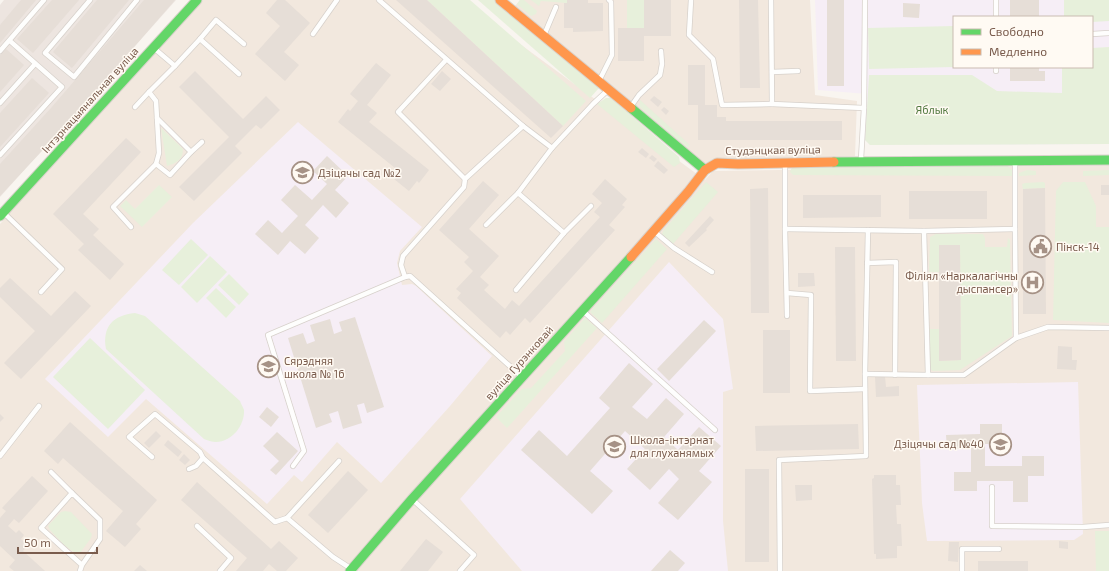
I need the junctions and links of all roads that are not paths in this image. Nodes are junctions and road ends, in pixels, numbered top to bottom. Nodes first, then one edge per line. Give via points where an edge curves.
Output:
1 (44, 0) edge
2 (90, 0) edge
3 (137, 0) edge
4 (197, 0) edge
5 (337, 0) edge
6 (379, 0) edge
7 (500, 0) edge
8 (609, 0) edge
9 (691, 0) edge
10 (770, 0) edge
11 (865, 0) edge
12 (996, 0) edge
13 (556, 7) dead end
14 (996, 16) edge
15 (313, 34) dead end
16 (1093, 34) edge
17 (1109, 34) edge
18 (544, 35) junction
19 (200, 39) junction
20 (10, 40) junction
21 (244, 44) dead end
22 (154, 48) junction
23 (0, 51) edge
24 (661, 52) dead end
25 (446, 60) junction
26 (35, 64) junction
27 (175, 66) junction
28 (798, 71) dead end
29 (772, 72) junction
30 (239, 74) dead end
31 (600, 80) junction
32 (609, 89) junction
33 (149, 92) junction
34 (0, 103) edge
35 (772, 104) junction
36 (135, 107) dead end
37 (631, 107) junction
38 (864, 108) junction
39 (157, 118) junction
40 (523, 126) junction
41 (202, 142) dead end
42 (552, 148) junction
43 (191, 152) junction
44 (0, 155) edge
45 (1016, 160) junction
46 (1109, 160) edge
47 (861, 161) junction
48 (785, 162) junction
49 (156, 164) junction
50 (705, 170) junction
51 (464, 179) junction
52 (518, 193) junction
53 (591, 206) dead end
54 (2, 215) edge
55 (486, 225) dead end
56 (131, 227) dead end
57 (785, 229) junction
58 (1015, 229) junction
59 (868, 230) junction
60 (924, 231) junction
61 (654, 232) junction
62 (564, 233) junction
63 (868, 263) junction
64 (712, 272) dead end
65 (404, 276) junction
66 (516, 290) dead end
67 (41, 292) dead end
68 (787, 293) junction
69 (583, 310) junction
70 (787, 316) dead end
71 (1109, 328) edge
72 (1016, 338) junction
73 (865, 374) junction
74 (895, 375) junction
75 (928, 375) junction
76 (522, 378) junction
77 (865, 389) junction
78 (39, 406) dead end
79 (715, 430) dead end
80 (0, 456) edge
81 (152, 457) dead end
82 (203, 458) junction
83 (339, 461) dead end
84 (293, 466) dead end
85 (189, 469) dead end
86 (51, 472) dead end
87 (992, 487) dead end
88 (72, 493) junction
89 (412, 499) junction
90 (287, 518) junction
91 (1109, 525) edge
92 (197, 526) dead end
93 (999, 549) dead end
94 (82, 565) junction
95 (351, 570) edge
96 (80, 571) edge
97 (220, 571) edge
98 (460, 571) edge
99 (780, 571) edge
100 (962, 571) edge

1 - 20 lane
2 - 3 lane via 45,53 74,76
4 - 22 street, Інтэрнацыянальная вуліца
5 - 15 lane
6 - 25 lane
7 - 18 street
8 - 31 lane via 612,55
9 - 35 lane via 689,35 713,59 722,105
10 - 29 lane
11 - 38 lane
12 - 14 lane
13 - 18 lane
16 - 17 lane
18 - 31 street
19 - 21 lane via 216,20
19 - 27 lane
19 - 30 lane
20 - 23 lane
20 - 26 lane
22 - 27 lane
22 - 54 street, Інтэрнацыянальная вуліца
24 - 37 lane via 660,75 639,95
25 - 40 lane
25 - 51 lane via 398,112
26 - 34 lane
26 - 44 lane via 62,87
27 - 33 lane
28 - 29 lane
29 - 35 lane
31 - 32 street
32 - 37 street
32 - 42 lane
33 - 36 lane
33 - 39 lane via 156,100
35 - 38 lane
37 - 50 street
38 - 47 lane
39 - 43 lane
39 - 49 lane via 159,153
40 - 42 lane
40 - 51 lane
41 - 43 lane
42 - 52 lane
43 - 49 lane via 170,175
45 - 46 street, Студэнцкая вуліца
45 - 47 street, Студэнцкая вуліца
45 - 58 lane
47 - 48 street, Студэнцкая вуліца
48 - 50 street, Студэнцкая вуліца via 717,163
48 - 57 lane
49 - 56 lane via 113,207
50 - 61 street, вуліца Гурэнковай
51 - 65 lane via 464,187 403,256 401,265
52 - 55 lane
52 - 62 lane
53 - 62 lane
54 - 67 lane via 62,270
57 - 59 lane
57 - 68 lane
58 - 60 lane
58 - 72 lane
59 - 60 lane
59 - 63 lane
60 - 75 lane
61 - 64 lane
61 - 69 street, вуліца Гурэнковай
62 - 66 lane
63 - 73 lane
63 - 74 lane via 896,262
65 - 76 lane via 410,276
65 - 84 lane via 268,335 304,451
68 - 70 lane
68 - 77 lane via 811,295 810,391
69 - 76 street, вуліца Гурэнковай
69 - 79 lane
71 - 72 lane via 1048,327
72 - 75 lane via 964,375
73 - 74 lane
73 - 77 lane
74 - 75 lane
76 - 89 street, вуліца Гурэнковай
77 - 99 lane via 866,456 779,460
78 - 80 lane
81 - 82 lane via 130,437 155,414 200,452
82 - 85 lane
82 - 90 lane via 275,522
83 - 90 lane
86 - 88 lane
87 - 91 lane via 992,526
88 - 94 lane via 100,520 100,540
88 - 94 lane via 41,528
89 - 95 street, вуліца Гурэнковай
89 - 98 lane via 474,555
90 - 95 lane
92 - 97 lane via 231,558
93 - 100 lane via 962,549
94 - 96 lane

